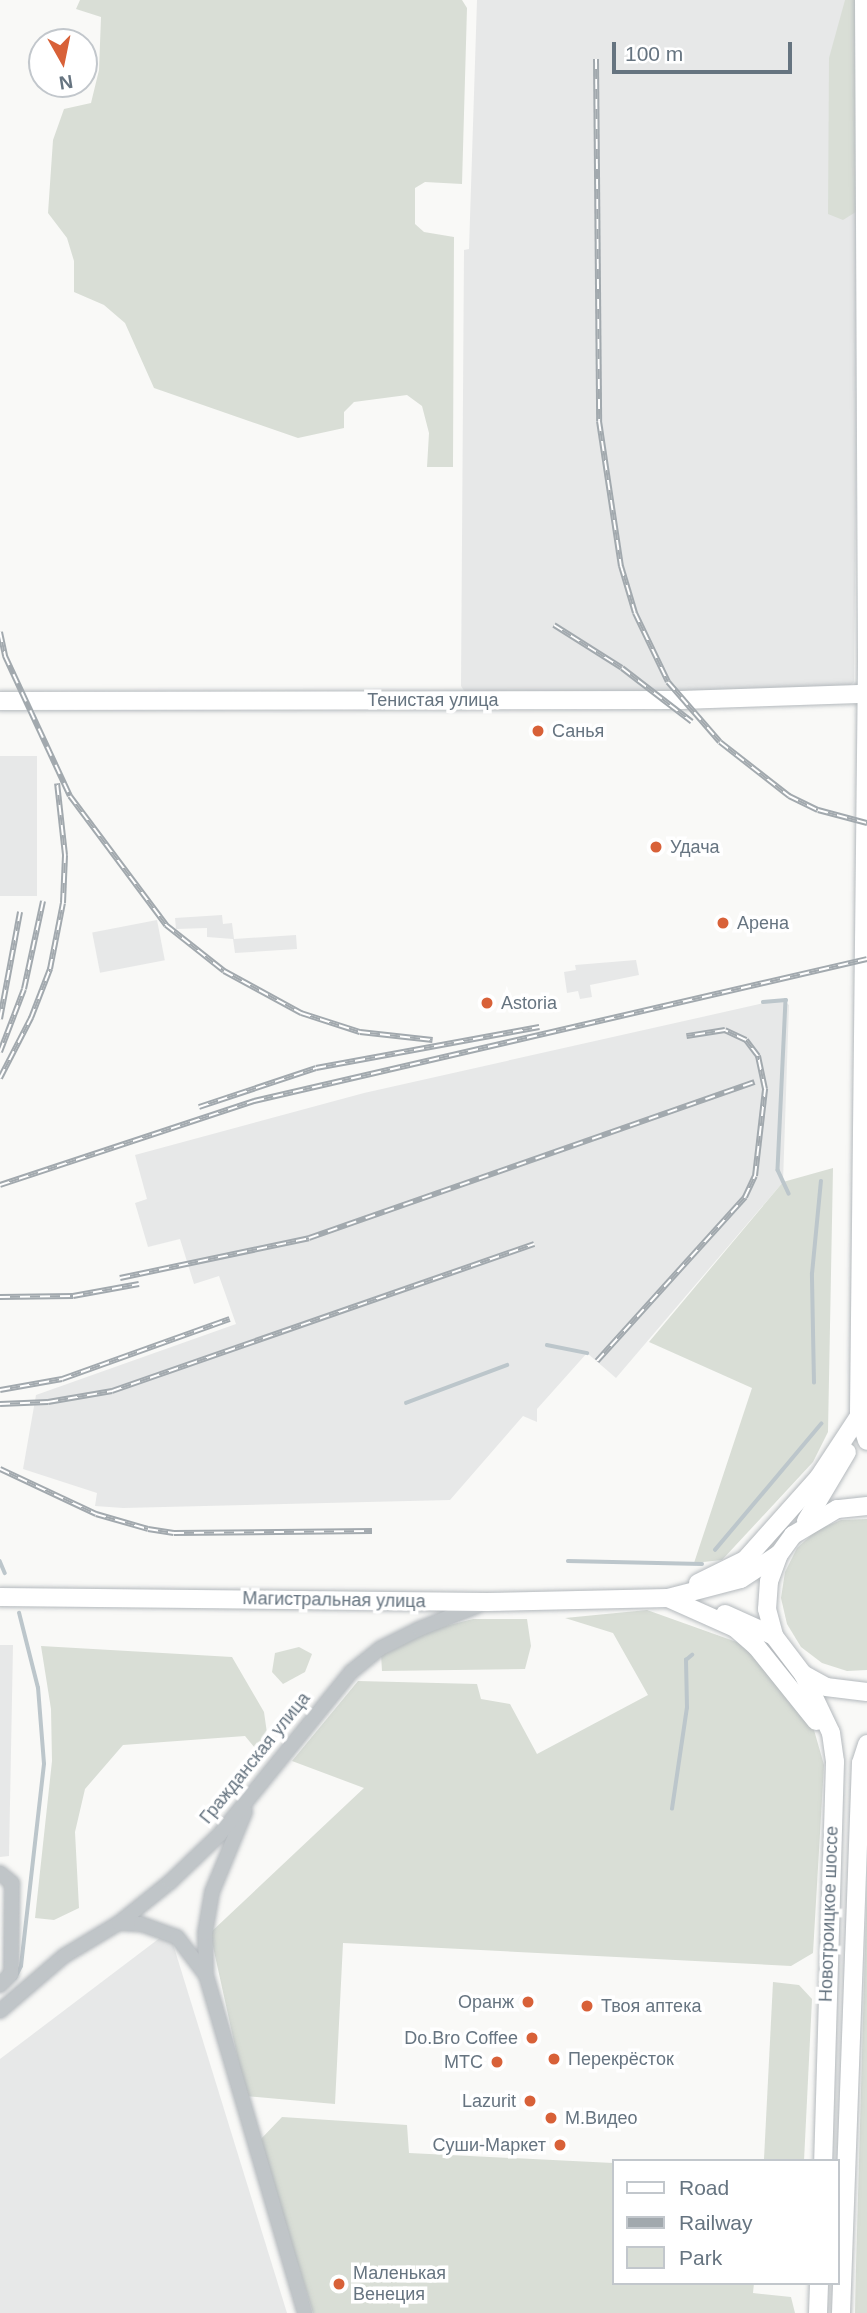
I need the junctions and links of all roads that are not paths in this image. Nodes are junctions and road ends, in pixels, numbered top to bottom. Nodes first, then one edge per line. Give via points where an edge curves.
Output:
1 (864, 0) edge
2 (865, 289) edge
3 (865, 437) edge
4 (866, 694) edge
5 (0, 701) edge
6 (863, 1420) edge
7 (867, 1441) edge
8 (867, 1506) edge
9 (802, 1526) junction
10 (779, 1554) junction
11 (0, 1597) edge
12 (668, 1598) junction
13 (487, 1602) junction
14 (774, 1636) junction
15 (803, 1674) junction
16 (867, 1692) edge
17 (867, 1744) edge
18 (864, 1760) edge
19 (835, 1762) junction
20 (254, 1795) junction
21 (0, 1873) edge
22 (119, 1923) junction
23 (206, 1975) junction
24 (0, 1985) edge
25 (0, 2011) edge
26 (823, 2159) edge
27 (819, 2285) edge
28 (304, 2313) edge
29 (818, 2313) edge
30 (841, 2313) edge

1 - 2 main road
2 - 3 main road
3 - 4 main road
4 - 5 main road, Тенистая улица via 681,700
4 - 6 main road
6 - 7 main road
6 - 9 main road
6 - 12 main road via 745,1560
8 - 9 main road via 837,1509
9 - 10 main road
10 - 12 main road via 741,1579
10 - 14 main road via 769,1581 767,1609
11 - 13 main road, Магистральная улица
12 - 13 main road, Магистральная улица
12 - 14 main road via 746,1621
12 - 19 main road via 734,1628 756,1646 812,1712
13 - 20 street, Гражданская улица via 381,1648 351,1672
14 - 15 main road, Новотроицкое шоссе
15 - 16 main road via 826,1686
15 - 19 main road, Новотроицкое шоссе via 831,1733
17 - 18 main road, Новотроицкое шоссе
18 - 30 main road, Новотроицкое шоссе
19 - 26 main road, Новотроицкое шоссе
20 - 22 street, Гражданская улица via 170,1882
20 - 23 street via 212,1892 205,1933
21 - 24 street via 12,1883 10,1974
22 - 23 street via 151,1926 177,1937
22 - 25 street, Гражданская улица via 64,1956
23 - 28 street
27 - 29 main road

